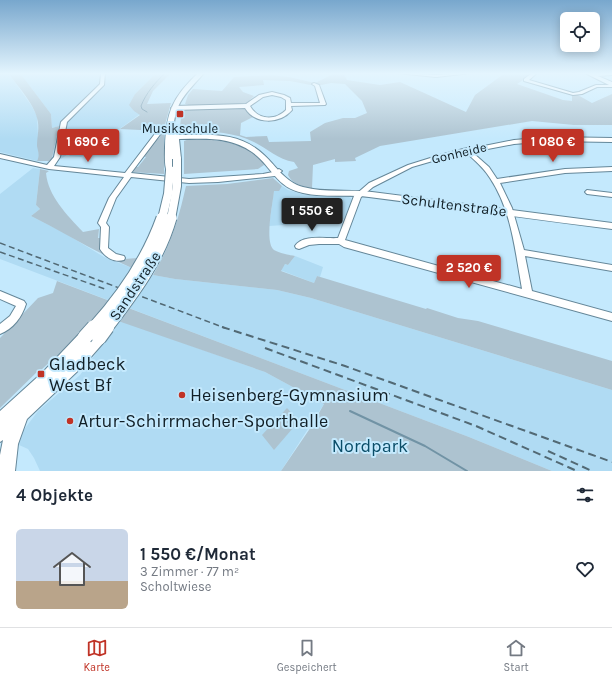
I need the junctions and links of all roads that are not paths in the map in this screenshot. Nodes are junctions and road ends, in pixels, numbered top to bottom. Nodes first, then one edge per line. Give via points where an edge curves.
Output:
1 (92, 95) edge
2 (181, 95) edge
3 (264, 95) edge
4 (274, 95) edge
5 (320, 95) edge
6 (289, 105) junction
7 (248, 106) junction
8 (257, 107) dead end
9 (177, 108) junction
10 (159, 132) dead end
11 (174, 136) junction
12 (612, 140) edge
13 (467, 150) junction
14 (0, 156) edge
15 (49, 167) junction
16 (612, 169) edge
17 (276, 172) junction
18 (173, 174) junction
19 (128, 176) junction
20 (496, 181) junction
21 (589, 192) dead end
22 (362, 193) junction
23 (612, 195) edge
24 (512, 213) junction
25 (612, 226) edge
26 (341, 241) junction
27 (298, 246) dead end
28 (519, 252) junction
29 (121, 258) dead end
30 (612, 268) edge
31 (528, 294) junction
32 (0, 295) edge
33 (612, 317) edge
34 (0, 329) edge
35 (92, 338) junction
36 (23, 413) junction
37 (0, 421) edge
38 (0, 434) edge
39 (7, 471) edge

1 - 15 street via 64,122 57,157
2 - 9 main road, Sandstraße
3 - 7 street via 258,96
4 - 6 street via 288,99
5 - 6 street via 323,104
6 - 7 street via 287,113 272,118 256,116 251,113
7 - 8 street via 254,103
7 - 9 street
9 - 11 main road, Sandstraße via 170,122
10 - 19 street via 128,172
11 - 17 main road, Schultenstraße via 213,134 244,140 268,155
11 - 18 main road, Sandstraße
11 - 35 main road, Sandstraße, bridge via 178,178 177,200 160,249 137,288
12 - 13 street, Gonheide via 551,139
13 - 20 street
13 - 22 street, Gonheide via 410,166 370,185
14 - 15 street
15 - 19 street
16 - 20 street via 565,171
17 - 18 street via 189,181
17 - 22 main road, Schultenstraße via 285,184 296,188
18 - 19 street
18 - 35 main road, Sandstraße, bridge via 165,212 149,252
19 - 29 street via 110,203 102,223 105,228 104,249 114,257
20 - 24 street
21 - 23 street
22 - 24 main road, Schultenstraße
22 - 26 street via 358,196
24 - 25 main road, Schultenstraße
24 - 28 street
26 - 27 street via 305,242
26 - 31 street via 344,244
28 - 30 street
28 - 31 street
31 - 33 street
32 - 34 street via 21,304 20,311
35 - 36 main road, Sandstraße via 78,361
35 - 37 main road, Sandstraße
36 - 38 main road, Sandstraße
36 - 39 main road via 10,442

